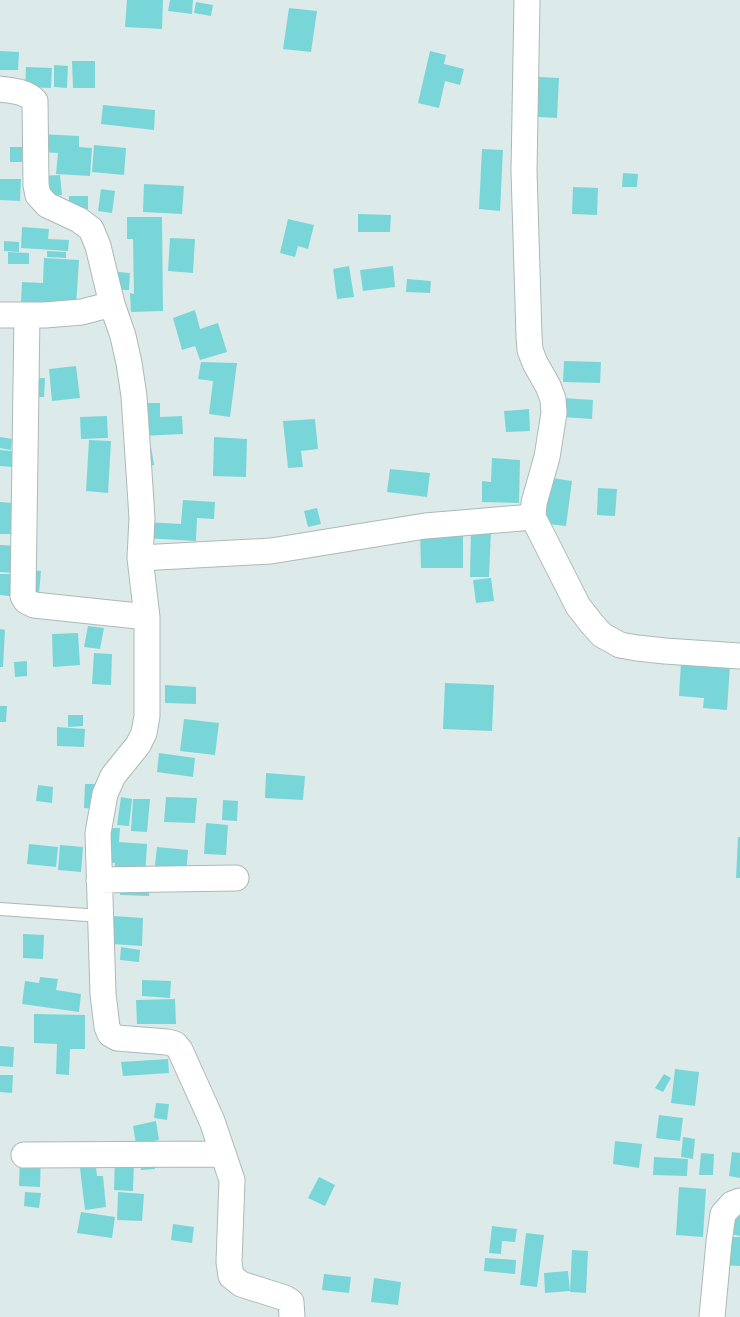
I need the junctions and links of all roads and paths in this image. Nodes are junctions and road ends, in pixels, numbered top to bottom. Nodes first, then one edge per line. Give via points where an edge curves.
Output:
1 (527, 0) edge
2 (0, 89) edge
3 (112, 304) junction
4 (0, 315) edge
5 (27, 315) junction
6 (533, 517) junction
7 (140, 558) junction
8 (147, 617) junction
9 (740, 656) edge
10 (236, 878) dead end
11 (99, 880) junction
12 (0, 909) edge
13 (101, 916) junction
14 (223, 1154) junction
15 (24, 1155) dead end
16 (740, 1201) edge
17 (292, 1317) edge
18 (712, 1317) edge

1 - 6 street via 524,171 529,336 530,350 553,399 554,413
2 - 3 street via 24,93 34,101 38,195 47,205 91,229
3 - 5 street via 82,312
3 - 7 street via 123,336 134,396 142,518
4 - 5 street
5 - 8 street via 23,596 34,605
6 - 7 street via 425,526 271,551
6 - 9 street via 578,606 602,635 620,646
7 - 8 street
8 - 11 street via 147,716 144,734 104,794 98,833
10 - 11 street
11 - 13 street
12 - 13 lane
13 - 14 street via 104,994 110,1034 118,1038 175,1044 212,1121
14 - 15 street
14 - 17 street via 232,1180 231,1276 240,1284 291,1302
16 - 18 street via 723,1214

